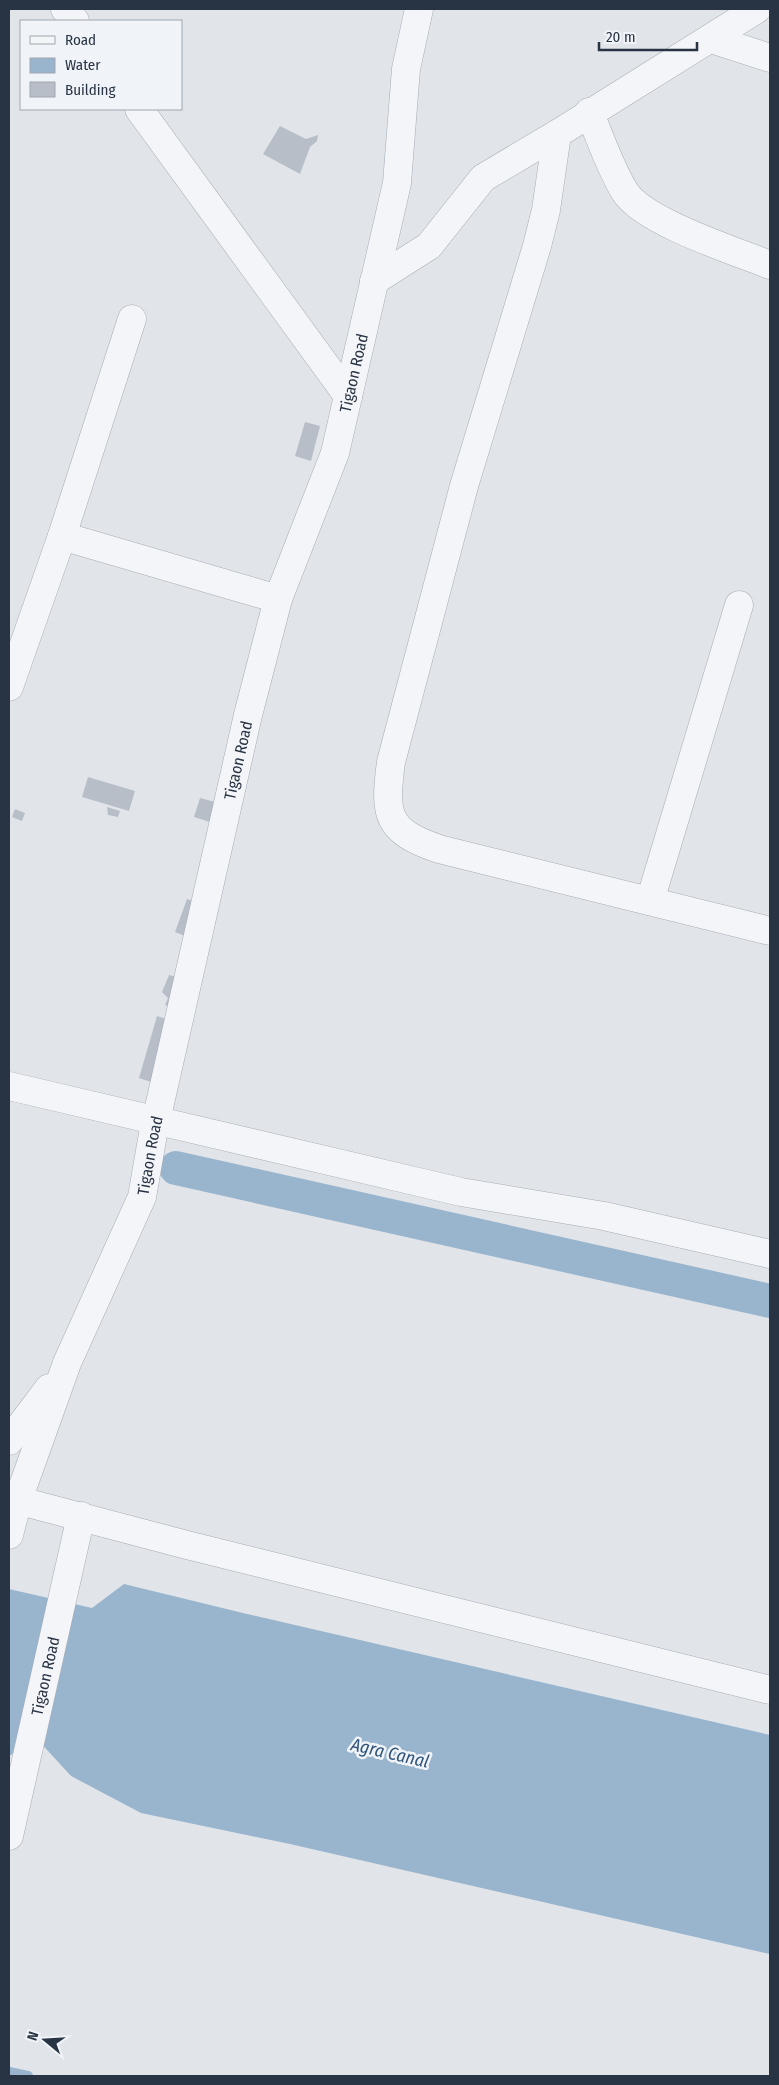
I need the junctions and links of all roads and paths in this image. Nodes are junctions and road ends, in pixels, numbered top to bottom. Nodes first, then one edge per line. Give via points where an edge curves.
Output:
1 (66, 9) edge
2 (419, 9) edge
3 (757, 9) edge
4 (74, 20) edge
5 (727, 24) edge
6 (770, 58) edge
7 (139, 110) edge
8 (589, 112) junction
9 (557, 134) junction
10 (770, 265) edge
11 (374, 281) junction
12 (132, 319) dead end
13 (348, 396) junction
14 (62, 536) junction
15 (278, 599) junction
16 (739, 606) dead end
17 (9, 687) edge
18 (650, 901) junction
19 (770, 931) edge
20 (9, 1086) edge
21 (155, 1127) junction
22 (770, 1254) edge
23 (67, 1363) junction
24 (9, 1441) edge
25 (12, 1513) edge
26 (81, 1516) junction
27 (770, 1690) edge
28 (9, 1836) edge

1 - 4 street
2 - 11 street, Tigaon Road via 406,69 396,183
3 - 5 street
5 - 6 street
5 - 8 street
7 - 13 street
8 - 9 street
8 - 10 street via 626,193 639,208 660,220
9 - 11 street via 483,178 429,246
9 - 18 street via 546,210 464,486 391,762 387,793 390,817 418,842
11 - 13 street, Tigaon Road
12 - 14 street
13 - 15 street, Tigaon Road via 335,453
14 - 15 street
14 - 17 street
15 - 21 street, Tigaon Road via 248,715
16 - 18 street
18 - 19 street
20 - 21 street
21 - 22 street via 461,1192 604,1216
21 - 23 street, Tigaon Road via 142,1197
23 - 24 street
23 - 25 street, Tigaon Road
25 - 26 street
26 - 27 street
26 - 28 street, Tigaon Road

